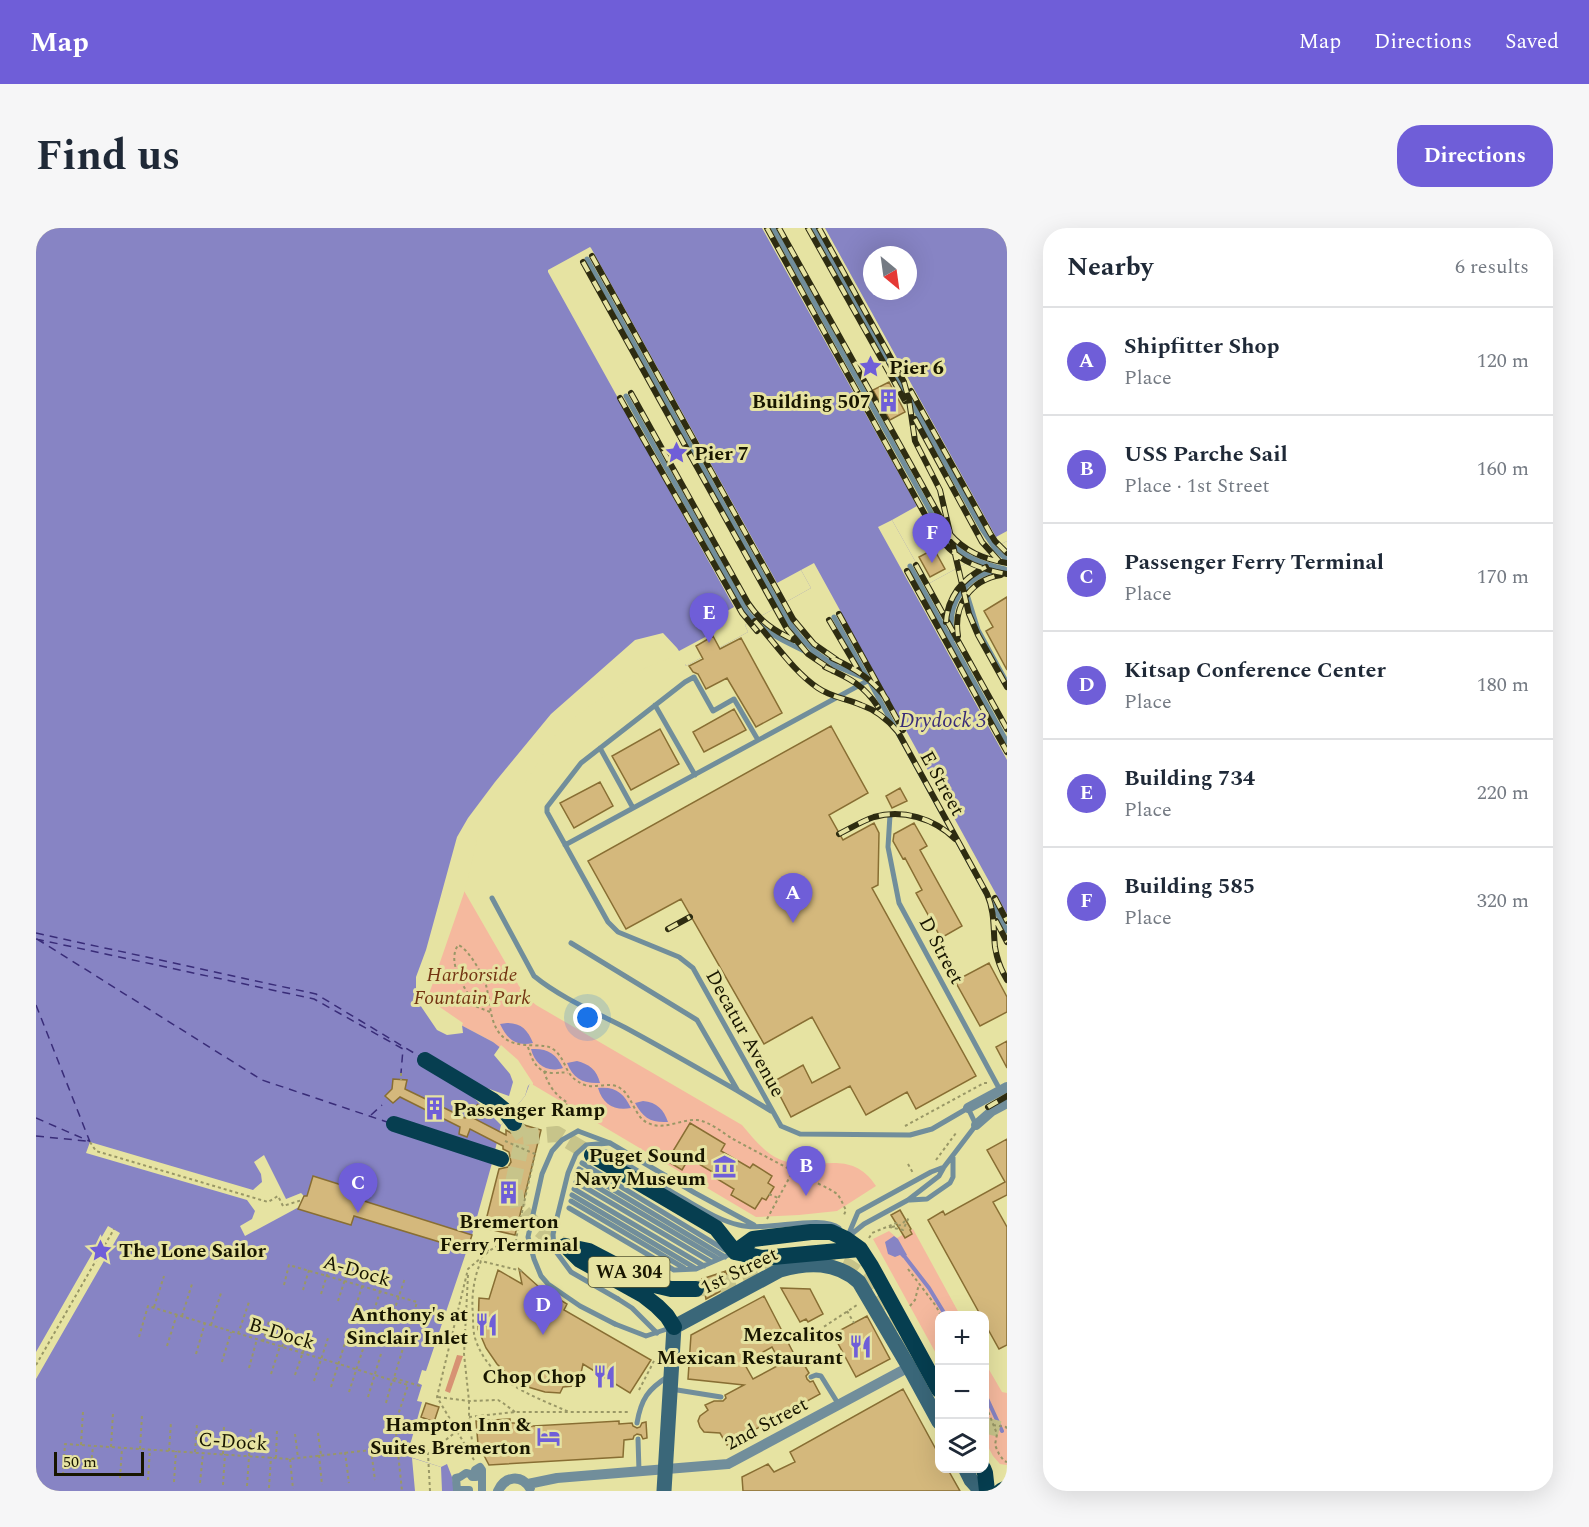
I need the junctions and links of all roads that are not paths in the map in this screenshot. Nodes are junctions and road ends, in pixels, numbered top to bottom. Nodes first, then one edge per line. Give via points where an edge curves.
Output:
1 (773, 228) edge
2 (814, 228) edge
3 (587, 259) dead end
4 (626, 396) dead end
5 (1007, 560) edge
6 (910, 566) dead end
7 (1006, 569) edge
8 (965, 588) junction
9 (834, 617) dead end
10 (958, 652) junction
11 (835, 665) junction
12 (869, 680) junction
13 (1007, 683) edge
14 (656, 705) junction
15 (758, 740) junction
16 (1007, 742) edge
17 (600, 748) junction
18 (695, 774) junction
19 (633, 808) junction
20 (890, 814) dead end
21 (565, 845) junction
22 (492, 898) dead end
23 (1007, 931) edge
24 (571, 943) dead end
25 (425, 1060) dead end
26 (1001, 1087) edge
27 (738, 1090) junction
28 (1007, 1102) edge
29 (968, 1108) junction
30 (772, 1111) junction
31 (514, 1123) tunnel mouth
32 (394, 1124) dead end
33 (976, 1125) junction
34 (610, 1143) junction
35 (953, 1156) junction
36 (501, 1159) dead end
37 (586, 1165) junction
38 (944, 1167) junction
39 (571, 1198) junction
40 (908, 1200) junction
41 (758, 1227) junction
42 (836, 1250) junction
43 (730, 1251) junction
44 (718, 1259) junction
45 (711, 1262) junction
46 (704, 1266) junction
47 (685, 1269) junction
48 (696, 1269) junction
49 (696, 1289) tunnel mouth
50 (674, 1327) junction
51 (657, 1333) junction
52 (909, 1367) junction
53 (811, 1377) dead end
54 (670, 1382) junction
55 (935, 1383) edge
56 (721, 1397) dead end
57 (839, 1405) junction
58 (937, 1419) edge
59 (637, 1423) dead end
60 (638, 1439) dead end
61 (990, 1465) edge
62 (665, 1469) junction
63 (639, 1471) junction
64 (968, 1473) edge
65 (557, 1479) junction
66 (530, 1488) edge
67 (1007, 1488) edge
68 (469, 1491) edge
69 (482, 1491) edge
70 (498, 1491) edge
71 (538, 1491) edge
72 (664, 1491) edge
73 (981, 1491) edge
74 (987, 1491) edge
75 (1001, 1491) edge

1 - 7 lane via 943,534 970,558
2 - 5 lane via 982,529
3 - 11 lane via 785,616 808,647
4 - 11 lane via 751,617 772,635
6 - 10 lane
7 - 8 lane via 982,575
8 - 10 lane via 956,601 951,621
8 - 13 lane via 978,630
9 - 12 lane, E Street
10 - 16 lane
11 - 12 lane
12 - 15 lane
12 - 23 lane, E Street
14 - 15 lane, Decatur Avenue via 693,677 713,711 734,699
14 - 17 lane, Decatur Avenue
14 - 18 lane
15 - 18 lane
17 - 19 lane
17 - 21 lane, Decatur Avenue via 581,763 547,807
18 - 19 lane
19 - 21 lane
20 - 26 lane, D Street via 888,847 899,903
21 - 30 lane, Decatur Avenue via 608,922 618,932 679,957 693,968
22 - 27 lane via 534,976 599,1016
24 - 27 lane via 697,1020
25 - 31 highway via 492,1100
26 - 29 street
27 - 30 lane
28 - 33 street
29 - 30 lane, Decatur Avenue via 932,1129 892,1135 800,1134 781,1126
29 - 33 lane
32 - 36 highway
33 - 35 lane
34 - 41 lane
34 - 51 lane, bridge via 586,1145 576,1154 568,1173 554,1249 571,1272 632,1308
34 - 51 lane, bridge via 578,1131 552,1150 542,1174 528,1237 541,1276 548,1284 615,1324 646,1336
35 - 38 lane
35 - 40 lane via 950,1183 927,1199
37 - 41 lane via 740,1226
37 - 43 lane
37 - 43 lane
37 - 43 highway via 716,1228
37 - 44 lane, WA 304
37 - 45 lane, WA 304
38 - 40 lane via 939,1176
38 - 42 lane via 858,1212
39 - 46 lane, WA 304
39 - 47 lane, WA 304
39 - 47 lane, WA 304 via 674,1270
39 - 48 lane, WA 304
40 - 42 lane via 864,1224
41 - 42 lane via 815,1222 835,1225 839,1228
42 - 43 highway, WA 304 via 831,1232 812,1232 753,1239
42 - 50 main road, 1st Street via 809,1264 780,1270
42 - 52 main road via 840,1269 859,1282
42 - 55 highway via 864,1244
43 - 44 lane, WA 304
44 - 45 lane, WA 304
45 - 46 lane, WA 304
46 - 48 lane, WA 304
47 - 48 lane, WA 304
49 - 50 highway, WA 304 via 654,1285 589,1251 565,1246 580,1260 657,1306
50 - 51 lane
50 - 54 main road
52 - 57 street, 2nd Street
52 - 58 main road
53 - 57 lane via 821,1376
54 - 56 lane
54 - 59 lane via 654,1385 643,1401
54 - 62 main road
57 - 62 street, 2nd Street via 728,1464
60 - 63 lane
61 - 74 highway via 985,1473
62 - 63 street, 2nd Street
62 - 72 main road
63 - 65 street, 2nd Street
64 - 73 main road
65 - 66 street, 2nd Street
65 - 71 street, 2nd Street
66 - 70 street, 2nd Street via 524,1481 512,1478
67 - 75 highway
68 - 69 street via 457,1490 456,1478 466,1473 476,1477 475,1470 480,1467

